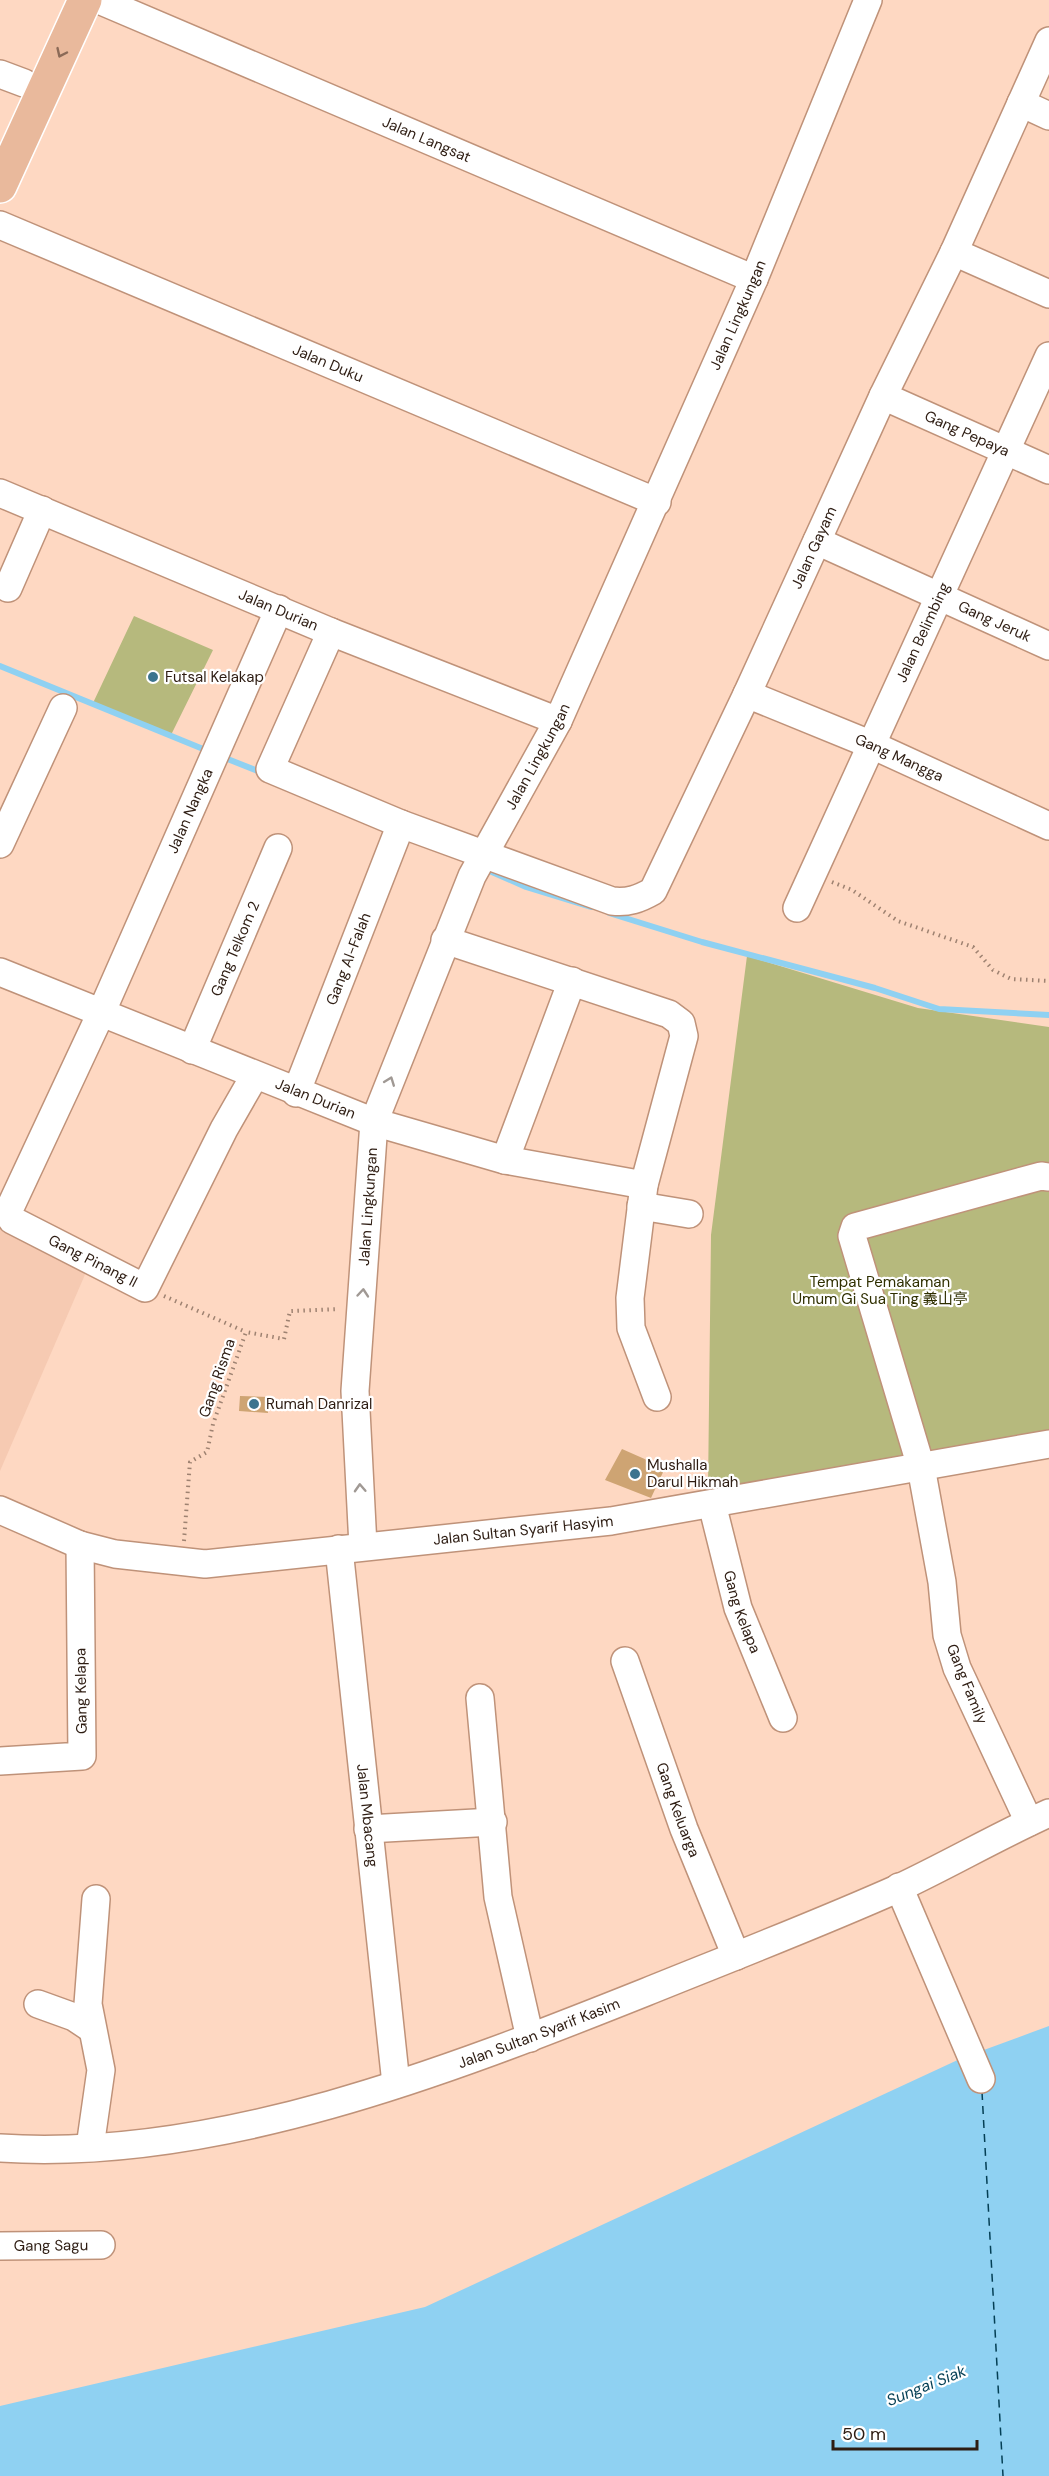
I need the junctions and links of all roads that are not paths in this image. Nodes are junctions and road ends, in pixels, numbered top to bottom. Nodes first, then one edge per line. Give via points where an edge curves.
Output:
1 (61, 0) edge
2 (85, 0) edge
3 (99, 0) edge
4 (868, 0) edge
5 (1049, 41) edge
6 (12, 79) edge
7 (1021, 103) junction
8 (1049, 116) edge
9 (0, 133) edge
10 (0, 186) edge
11 (0, 225) edge
12 (954, 252) junction
13 (754, 279) junction
14 (1049, 294) edge
15 (1049, 356) edge
16 (883, 396) junction
17 (1006, 452) junction
18 (1049, 470) edge
19 (0, 493) edge
20 (657, 502) junction
21 (42, 510) junction
22 (817, 541) junction
23 (8, 588) dead end
24 (939, 597) junction
25 (279, 609) junction
26 (331, 632) junction
27 (1049, 646) edge
28 (747, 694) junction
29 (63, 708) dead end
30 (558, 721) junction
31 (872, 745) junction
32 (401, 824) junction
33 (1049, 826) edge
34 (0, 844) edge
35 (279, 848) dead end
36 (478, 866) junction
37 (797, 908) dead end
38 (445, 940) junction
39 (0, 972) edge
40 (572, 981) junction
41 (102, 1011) junction
42 (192, 1050) junction
43 (76, 1064) joint
44 (255, 1075) junction
45 (297, 1093) junction
46 (374, 1122) junction
47 (505, 1160) junction
48 (1049, 1177) edge
49 (642, 1195) junction
50 (689, 1214) dead end
51 (657, 1397) dead end
52 (1049, 1444) edge
53 (921, 1467) junction
54 (712, 1504) junction
55 (0, 1510) edge
56 (80, 1545) junction
57 (351, 1547) junction
58 (625, 1661) dead end
59 (480, 1698) dead end
60 (783, 1718) dead end
61 (0, 1761) edge
62 (1039, 1818) edge
63 (493, 1822) junction
64 (368, 1829) junction
65 (899, 1887) junction
66 (96, 1899) dead end
67 (736, 1956) junction
68 (38, 2004) dead end
69 (92, 2029) junction
70 (531, 2038) junction
71 (981, 2079) dead end
72 (396, 2084) junction
73 (90, 2147) junction
74 (0, 2148) edge
75 (101, 2245) dead end
76 (0, 2246) edge

1 - 6 main road
2 -> 10 main road
3 - 13 street, Jalan Langsat
4 - 13 street, Jalan Lingkungan
5 - 7 street, Jalan Gayam
6 - 9 main road
7 - 8 street
7 - 12 street, Jalan Gayam
11 - 20 street, Jalan Duku
12 - 14 street
12 - 16 street, Jalan Gayam
13 - 20 street, Jalan Lingkungan
15 - 17 street, Jalan Belimbing
16 - 17 street, Gang Pepaya
16 - 22 street, Jalan Gayam
17 - 18 street, Gang Pepaya
17 - 24 street, Jalan Belimbing
19 - 21 street, Jalan Durian
20 - 30 street, Jalan Lingkungan
21 - 23 street
21 - 25 street, Jalan Durian
22 - 24 street, Gang Jeruk
22 - 28 street, Jalan Gayam
24 - 27 street, Gang Jeruk
24 - 31 street, Jalan Belimbing
25 - 26 street, Jalan Durian
25 - 41 street, Jalan Nangka
26 - 30 street, Jalan Durian
26 - 32 street via 270,769
28 - 31 street, Gang Mangga
28 - 36 street, Jalan Gayam via 653,891 625,902 612,901
29 - 34 street
30 - 36 street, Jalan Lingkungan
31 - 33 street, Gang Mangga
31 - 37 street, Jalan Belimbing
32 - 36 street
32 - 45 street, Gang Al-Falah
35 - 42 street, Gang Telkom 2
36 - 38 street, Jalan Lingkungan
38 - 40 street
46 -> 38 street, Jalan Lingkungan
39 - 41 street, Jalan Durian
40 - 47 street
40 - 49 street via 669,1014 684,1029
41 - 42 street, Jalan Durian
41 - 43 street, Jalan Nangka
42 - 44 street, Jalan Durian
43 - 44 street, Gang Pinang II via 9,1215 145,1288
44 - 45 street, Jalan Durian
45 - 46 street, Jalan Durian
46 - 47 street, Jalan Durian
57 -> 46 street, Jalan Lingkungan via 355,1391
47 - 49 street, Jalan Durian
48 - 53 street, Gang Family via 855,1227 855,1251
49 - 50 street, Jalan Durian
49 - 51 street via 632,1276 632,1328
52 - 53 street, Jalan Sultan Syarif Hasyim
53 - 54 street, Jalan Sultan Syarif Hasyim
53 - 62 street, Gang Family via 942,1582 947,1635 957,1668
54 - 57 street, Jalan Sultan Syarif Hasyim via 610,1521
54 - 60 street, Gang Kelapa via 738,1608
55 - 56 street, Jalan Sultan Syarif Hasyim
56 - 57 street, Jalan Sultan Syarif Hasyim via 115,1554 205,1564
56 - 61 street, Gang Kelapa via 82,1756
57 - 64 street, Jalan Mbacang
58 - 67 street, Gang Keluarga via 684,1829
59 - 63 street
62 - 65 street, Jalan Sultan Syarif Kasim
63 - 64 street
63 - 70 street via 498,1897
64 - 72 street, Jalan Mbacang
65 - 67 street, Jalan Sultan Syarif Kasim
65 - 71 street
66 - 69 street via 88,2004
67 - 70 street, Jalan Sultan Syarif Kasim
68 - 69 street via 74,2017
69 - 73 street via 101,2070
70 - 72 street, Jalan Sultan Syarif Kasim
72 - 73 street, Jalan Sultan Syarif Kasim via 302,2112 201,2135
73 - 74 street, Jalan Sultan Syarif Kasim
75 - 76 street, Gang Sagu

